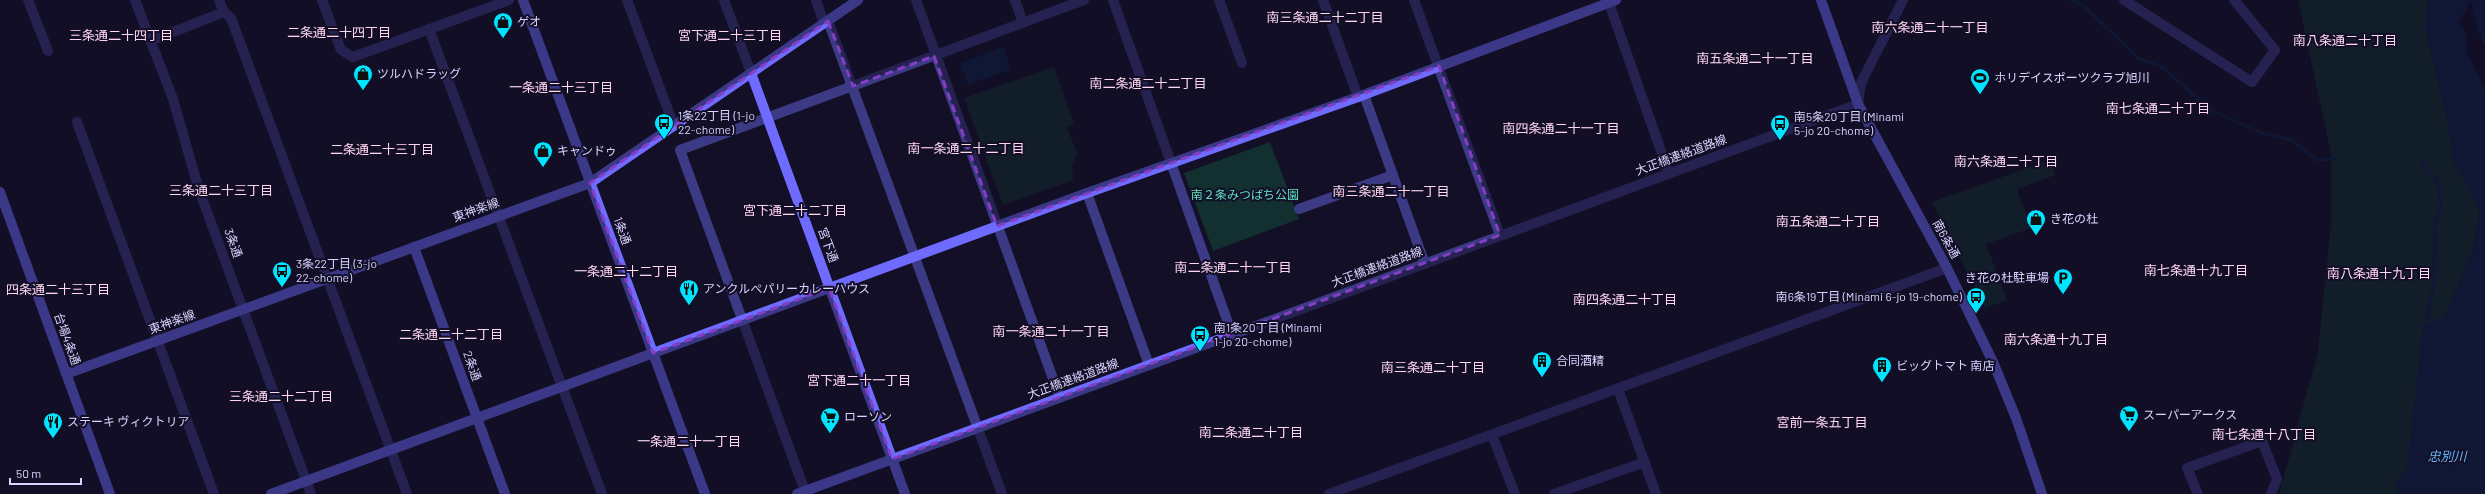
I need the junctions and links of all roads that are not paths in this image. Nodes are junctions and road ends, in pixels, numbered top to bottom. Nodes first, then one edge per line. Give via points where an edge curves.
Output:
1 (28, 0) edge
2 (135, 0) edge
3 (220, 0) edge
4 (322, 0) edge
5 (509, 0) edge
6 (523, 0) edge
7 (627, 0) edge
8 (724, 0) edge
9 (816, 0) edge
10 (858, 0) edge
11 (916, 0) edge
12 (1015, 0) edge
13 (1084, 0) edge
14 (1113, 0) edge
15 (1219, 0) edge
16 (1323, 0) edge
17 (1414, 0) edge
18 (1822, 0) edge
19 (1903, 0) edge
20 (2124, 0) edge
21 (2234, 0) edge
22 (1611, 1) edge
23 (224, 12) junction
24 (826, 22) junction
25 (1023, 23) junction
26 (429, 29) junction
27 (150, 40) junction
28 (48, 51) dead end
29 (934, 56) junction
30 (1242, 63) dead end
31 (1439, 66) junction
32 (751, 73) junction
33 (853, 86) junction
34 (1361, 96) junction
35 (1858, 104) junction
36 (767, 117) junction
37 (77, 122) dead end
38 (674, 126) junction
39 (1173, 163) junction
40 (1669, 174) junction
41 (1393, 175) junction
42 (590, 183) junction
43 (0, 192) edge
44 (1087, 193) junction
45 (1299, 209) dead end
46 (499, 215) junction
47 (997, 226) junction
48 (1500, 235) junction
49 (414, 247) junction
50 (914, 256) junction
51 (1425, 264) junction
52 (1947, 268) junction
53 (328, 279) junction
54 (830, 288) junction
55 (243, 309) junction
56 (743, 320) junction
57 (1232, 334) junction
58 (157, 341) junction
59 (653, 353) junction
60 (1149, 365) junction
61 (66, 374) junction
62 (562, 386) junction
63 (1618, 389) junction
64 (1060, 398) junction
65 (477, 418) junction
66 (978, 427) junction
67 (1492, 435) junction
68 (391, 450) junction
69 (892, 459) junction
70 (1645, 462) junction
71 (306, 481) junction
72 (1354, 490) edge
73 (803, 493) edge
74 (110, 494) edge
75 (214, 494) edge
76 (271, 494) edge
77 (311, 494) edge
78 (408, 494) edge
79 (505, 494) edge
80 (602, 494) edge
81 (705, 494) edge
82 (905, 494) edge
83 (1002, 494) edge
84 (1329, 494) edge
85 (1515, 494) edge
86 (1554, 494) edge
87 (1656, 494) edge
88 (2042, 494) edge
89 (2198, 494) edge
90 (2271, 494) edge

1 - 28 street
2 - 27 street, 3条通
3 - 23 street
4 - 26 street via 340,50 353,57
5 - 26 street
6 - 42 street, 1条通
7 - 38 street
8 - 32 street
9 - 24 street
10 - 24 street, 東神楽線
11 - 29 street
12 - 25 street
13 - 25 street
14 - 39 street
15 - 30 street
16 - 34 street
17 - 31 street
18 - 35 street, 南6条通
19 - 35 street via 1861,83
20 - 21 street via 2252,82 2275,50
22 - 31 street
22 - 40 street
23 - 27 street
23 - 53 street via 231,18
24 - 32 street, 東神楽線
24 - 33 street
25 - 29 street
26 - 46 street
27 - 55 street, 3条通 via 173,99 199,190
29 - 33 street
29 - 47 street
31 - 34 street
31 - 48 street
32 - 36 street, 宮下通
32 - 38 street, 東神楽線
33 - 36 street
33 - 50 street
34 - 39 street
34 - 41 street
35 - 40 street, 大正橋連絡道路線
35 - 52 street, 南6条通
36 - 54 street, 宮下通
36 - 56 street via 680,150
37 - 58 street
38 - 42 street, 東神楽線
39 - 44 street
39 - 57 street
40 - 48 street, 大正橋連絡道路線
41 - 45 street
41 - 51 street
42 - 46 street, 東神楽線
42 - 59 street, 1条通
43 - 61 street, 台場4条通
44 - 47 street
44 - 60 street
46 - 49 street, 東神楽線
46 - 62 street
47 - 50 street
47 - 64 street
48 - 51 street, 大正橋連絡道路線
49 - 53 street, 東神楽線
49 - 65 street, 2条通
50 - 54 street
50 - 66 street
51 - 57 street, 大正橋連絡道路線
52 - 63 street
52 - 88 street, 南6条通 via 2005,388
53 - 55 street, 東神楽線
53 - 68 street
54 - 56 street
54 - 69 street, 宮下通
55 - 58 street, 東神楽線
55 - 71 street, 3条通
56 - 59 street
56 - 73 street
57 - 60 street, 大正橋連絡道路線
58 - 61 street, 東神楽線
58 - 75 street
59 - 62 street
59 - 81 street, 1条通
60 - 64 street, 大正橋連絡道路線
61 - 74 street, 台場4条通
62 - 65 street
62 - 80 street
63 - 67 street
63 - 70 street
64 - 66 street, 大正橋連絡道路線
65 - 68 street
65 - 79 street, 2条通
66 - 69 street, 大正橋連絡道路線
66 - 83 street
67 - 72 street
67 - 85 street
68 - 71 street
68 - 78 street
69 - 73 street, 大正橋連絡道路線
69 - 82 street, 宮下通
70 - 86 street
70 - 87 street
71 - 76 street
71 - 77 street, 3条通
72 - 84 street
89 - 90 street via 2188,468 2262,441 2277,479

